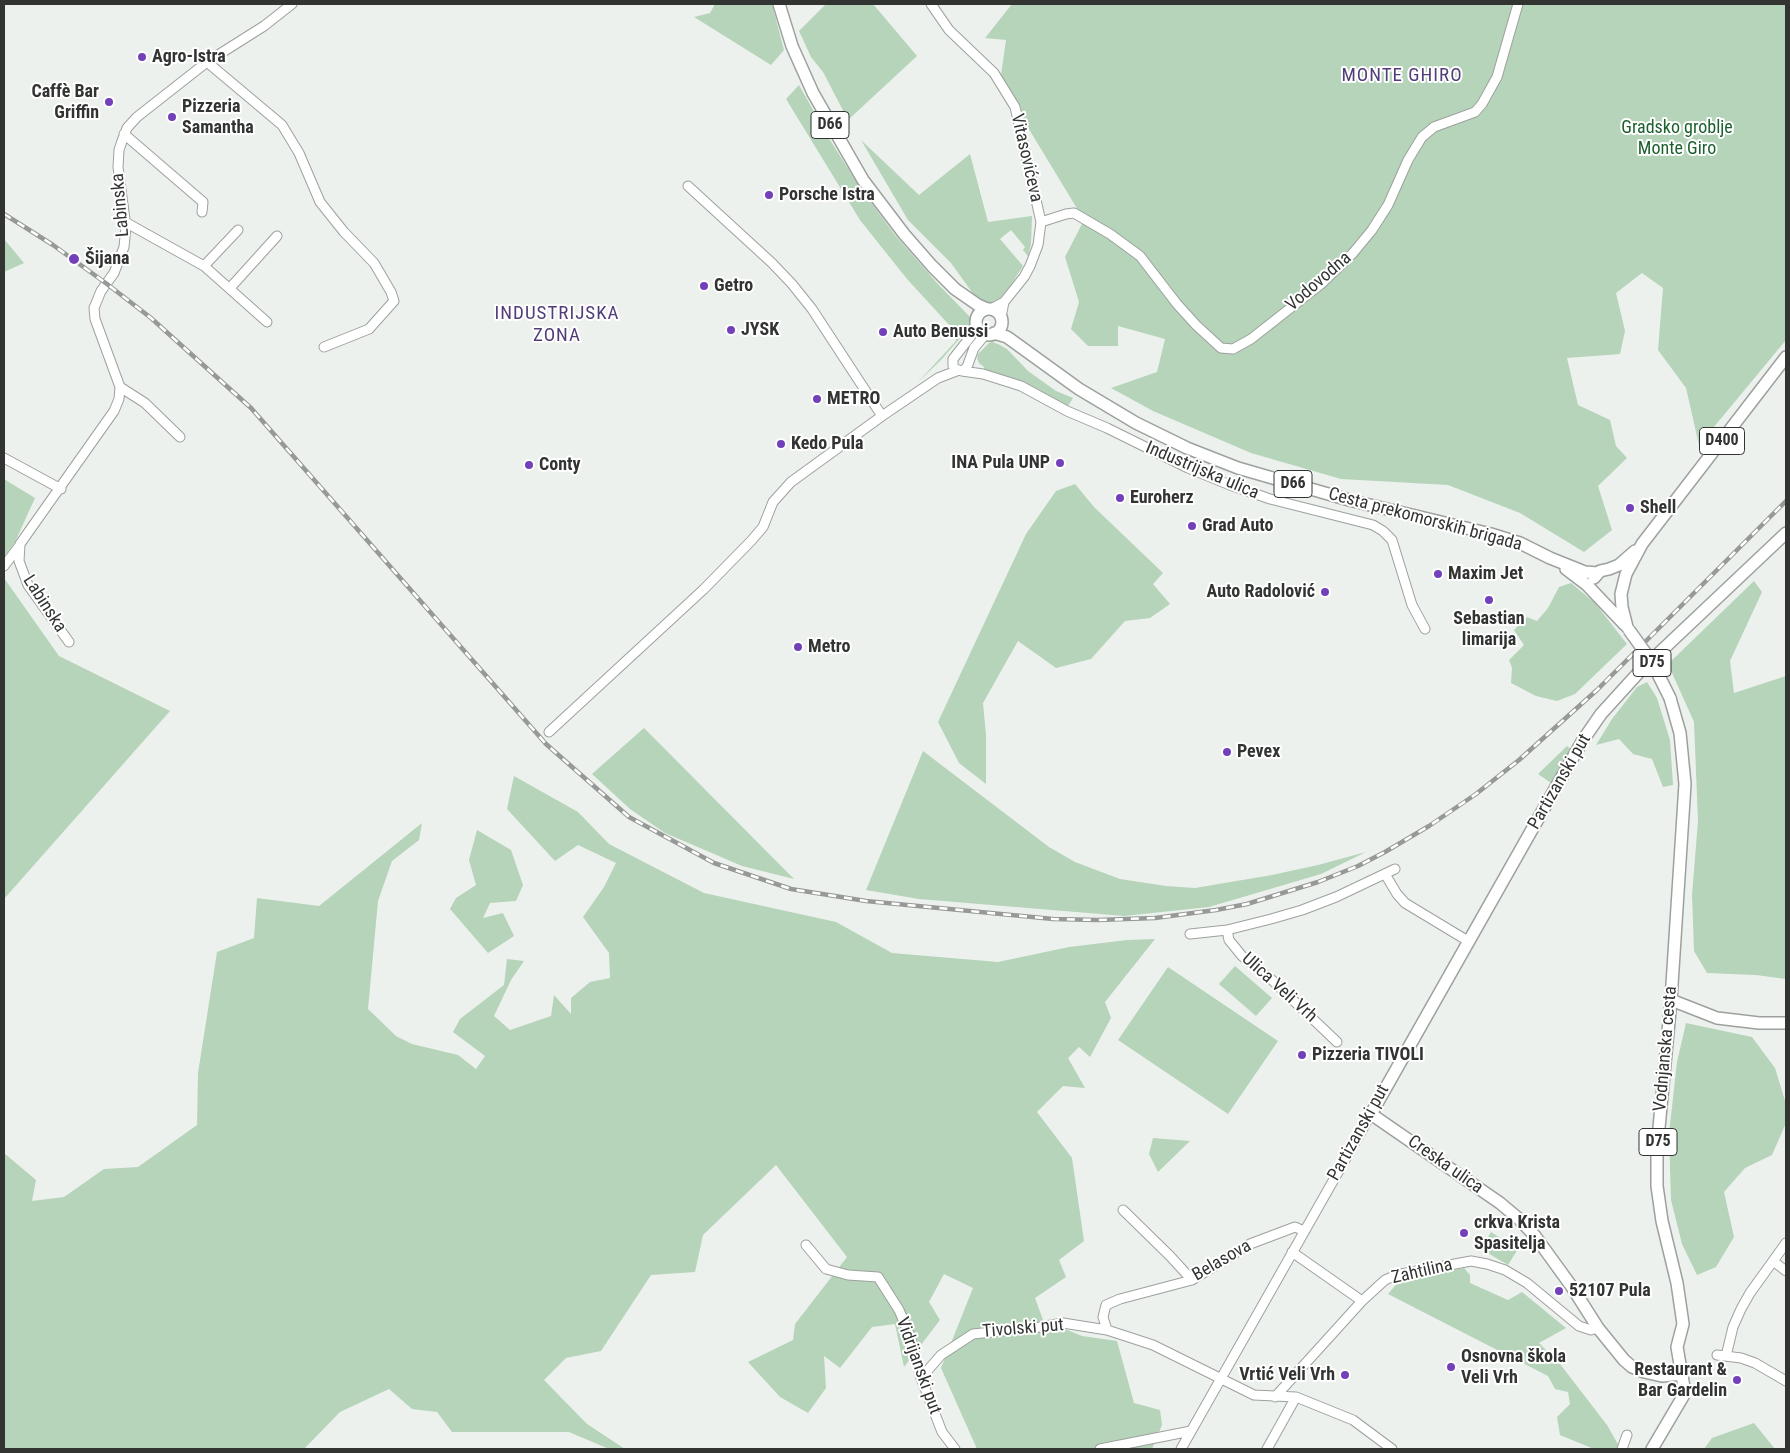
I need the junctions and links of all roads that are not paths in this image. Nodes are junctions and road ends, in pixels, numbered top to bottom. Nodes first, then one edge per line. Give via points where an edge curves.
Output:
1 (779, 4) edge
2 (931, 4) edge
3 (1518, 4) edge
4 (289, 5) edge
5 (207, 62) junction
6 (124, 134) junction
7 (688, 186) dead end
8 (202, 212) dead end
9 (125, 222) junction
10 (1041, 222) junction
11 (238, 230) dead end
12 (277, 236) dead end
13 (204, 266) junction
14 (230, 288) junction
15 (955, 289) junction
16 (1004, 302) junction
17 (989, 309) junction
18 (1001, 320) junction
19 (267, 322) dead end
20 (976, 322) junction
21 (991, 334) junction
22 (1007, 336) junction
23 (324, 346) dead end
24 (1786, 358) edge
25 (953, 359) junction
26 (970, 363) junction
27 (960, 371) junction
28 (983, 374) junction
29 (938, 378) junction
30 (120, 387) junction
31 (882, 416) junction
32 (180, 437) dead end
33 (4, 458) edge
34 (61, 489) junction
35 (1786, 533) edge
36 (20, 544) junction
37 (1642, 544) junction
38 (1550, 558) junction
39 (4, 566) edge
40 (1604, 571) junction
41 (1622, 589) junction
42 (1597, 595) junction
43 (1628, 628) junction
44 (1425, 629) dead end
45 (69, 642) dead end
46 (549, 732) dead end
47 (1395, 869) dead end
48 (1385, 874) junction
49 (1227, 930) junction
50 (1190, 934) dead end
51 (1468, 941) junction
52 (1670, 1000) junction
53 (1786, 1023) edge
54 (1337, 1042) dead end
55 (1371, 1114) junction
56 (1122, 1210) dead end
57 (1304, 1231) junction
58 (1786, 1243) edge
59 (806, 1245) dead end
60 (1292, 1252) junction
61 (1773, 1261) junction
62 (1786, 1271) edge
63 (1192, 1280) junction
64 (1362, 1300) junction
65 (1598, 1328) junction
66 (1107, 1330) junction
67 (1682, 1374) junction
68 (920, 1378) junction
69 (1221, 1379) junction
70 (1786, 1381) edge
71 (1275, 1397) junction
72 (1296, 1397) junction
73 (1191, 1431) junction
74 (1627, 1435) dead end
75 (1387, 1448) edge
76 (956, 1449) edge
77 (1100, 1449) edge
78 (1181, 1449) edge
79 (1267, 1449) edge
80 (1622, 1449) edge
81 (1652, 1449) edge

1 - 15 main road, D66 via 792,46 813,93 863,180 915,246
2 - 10 street, Vitasovićeva via 949,30 994,73 1015,107
3 - 10 street, Vodovodna via 1497,78 1482,104 1475,112 1434,127 1422,137 1388,205 1353,253 1321,284 1252,339 1232,350 1221,348 1196,325 1140,256 1110,234 1074,213
4 - 5 street, Labinska via 264,26
5 - 6 street, Labinska via 137,116
5 - 23 street via 282,125 299,153 320,202 374,263 392,292 394,301 369,329
6 - 8 street via 203,202
6 - 9 street, Labinska via 118,160
7 - 31 street via 792,284 812,308
9 - 13 street
9 - 30 street, Labinska via 123,253 94,308 94,319
10 - 16 street, Vitasovićeva via 1038,245 1030,266
11 - 13 street
12 - 14 street
13 - 14 street
14 - 19 street
15 - 17 main road, D66
15 - 20 main road, D66 via 974,314
16 - 17 street, Vitasovićeva
16 - 18 street, Vitasovićeva
17 - 18 main road, D66 via 997,312
17 - 20 main road via 980,312
18 - 21 main road via 999,329
18 - 22 main road, D66
20 - 21 main road, D66 via 980,331
20 - 25 street, Industrijska ulica via 971,336
21 - 22 main road, Cesta prekomorskih brigada / D66
21 - 26 street via 984,336 974,348
22 - 38 main road, Cesta prekomorskih brigada / D66 via 1079,389 1136,423 1187,448 1238,468 1349,500 1491,534
24 - 37 main road, D400
25 - 27 street via 953,366
25 - 29 street, Industrijska ulica
26 - 27 street
26 - 28 street, Industrijska ulica
27 - 28 street, Industrijska ulica
27 - 29 street, Industrijska ulica
28 - 44 street, Industrijska ulica via 1020,386 1066,412 1230,485 1270,499 1373,525 1392,540 1412,604
29 - 31 street, Industrijska ulica
30 - 32 street via 145,403
30 - 34 street via 114,412
31 - 46 street, Industrijska ulica via 790,482 773,502 757,534 698,594
33 - 34 street
34 - 36 street
35 - 51 main road, Partizanski put via 1610,702 1583,740
36 - 39 street
36 - 45 street, Labinska via 19,561 28,585
37 - 40 main road, D400 via 1619,565
37 - 41 main road, D400 via 1628,568
38 - 40 main road, Cesta prekomorskih brigada / D66 via 1585,572
38 - 42 main road, Cesta prekomorskih brigada / D66
40 - 41 main road via 1618,573
40 - 42 main road via 1593,580
41 - 42 main road via 1613,600 1606,601
41 - 43 main road, D75 via 1622,607
42 - 43 main road, D75
43 - 52 main road, Vodnjanska cesta / D75, bridge via 1652,662 1670,698 1680,733 1685,784
47 - 48 street
48 - 49 street via 1302,910
48 - 51 street via 1405,903
49 - 50 street
49 - 54 street, Ulica Veli Vrh via 1238,952
51 - 55 main road, Partizanski put
52 - 53 main road via 1717,1018
52 - 67 main road, Vodnjanska cesta / D75 via 1657,1186 1683,1324 1677,1347
55 - 57 street, Partizanski put
55 - 65 main road, Creska ulica via 1520,1219 1572,1286
56 - 63 street
57 - 60 street, Partizanski put
57 - 63 street, Belasova via 1295,1227 1250,1244
58 - 61 street
59 - 68 street, Vidrijanski put via 826,1269 848,1275 878,1277 910,1336
60 - 64 street
60 - 69 street, Partizanski put
61 - 62 street
61 - 70 street via 1741,1309 1722,1355 1755,1363
63 - 66 street, Belasova via 1106,1305 1103,1317
64 - 65 street, Zahtilina via 1396,1275 1478,1262 1520,1278 1579,1326 1591,1330
64 - 71 street, Zahtilina
65 - 67 main road, Creska ulica via 1632,1367 1662,1376
66 - 68 street, Tivolski put via 1062,1323 973,1334 941,1356
66 - 69 street, Tivolski put via 1153,1346
67 - 81 main road, Vodnjanska cesta / D75 via 1685,1393
68 - 76 street, Vidrijanski put via 942,1432
69 - 71 street, Tivolski put via 1254,1395
69 - 73 street, Partizanski put
71 - 72 street, Tivolski put
72 - 75 street via 1353,1420
72 - 79 street
73 - 77 street
73 - 78 street, Partizanski put
74 - 80 street

